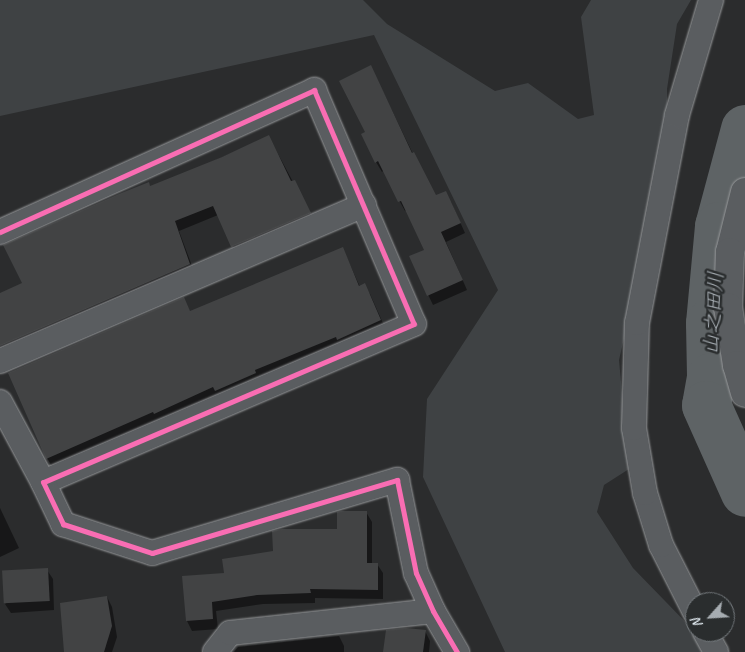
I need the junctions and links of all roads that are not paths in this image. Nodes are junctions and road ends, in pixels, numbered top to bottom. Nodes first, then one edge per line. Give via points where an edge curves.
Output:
1 (711, 0) edge
2 (745, 192) edge
3 (364, 205) junction
4 (0, 232) edge
5 (0, 361) edge
6 (745, 393) edge
7 (0, 402) edge
8 (43, 482) junction
9 (685, 592) edge
10 (433, 611) junction
11 (215, 652) edge
12 (457, 652) edge

1 - 9 street via 677,115 637,323 634,428 645,493 661,545
2 - 6 street via 730,252 728,307
3 - 4 street via 314,90
3 - 5 street
3 - 8 street via 414,324
7 - 8 street
8 - 10 street via 63,524 152,553 397,480 416,573
10 - 11 street via 230,633
10 - 12 street

